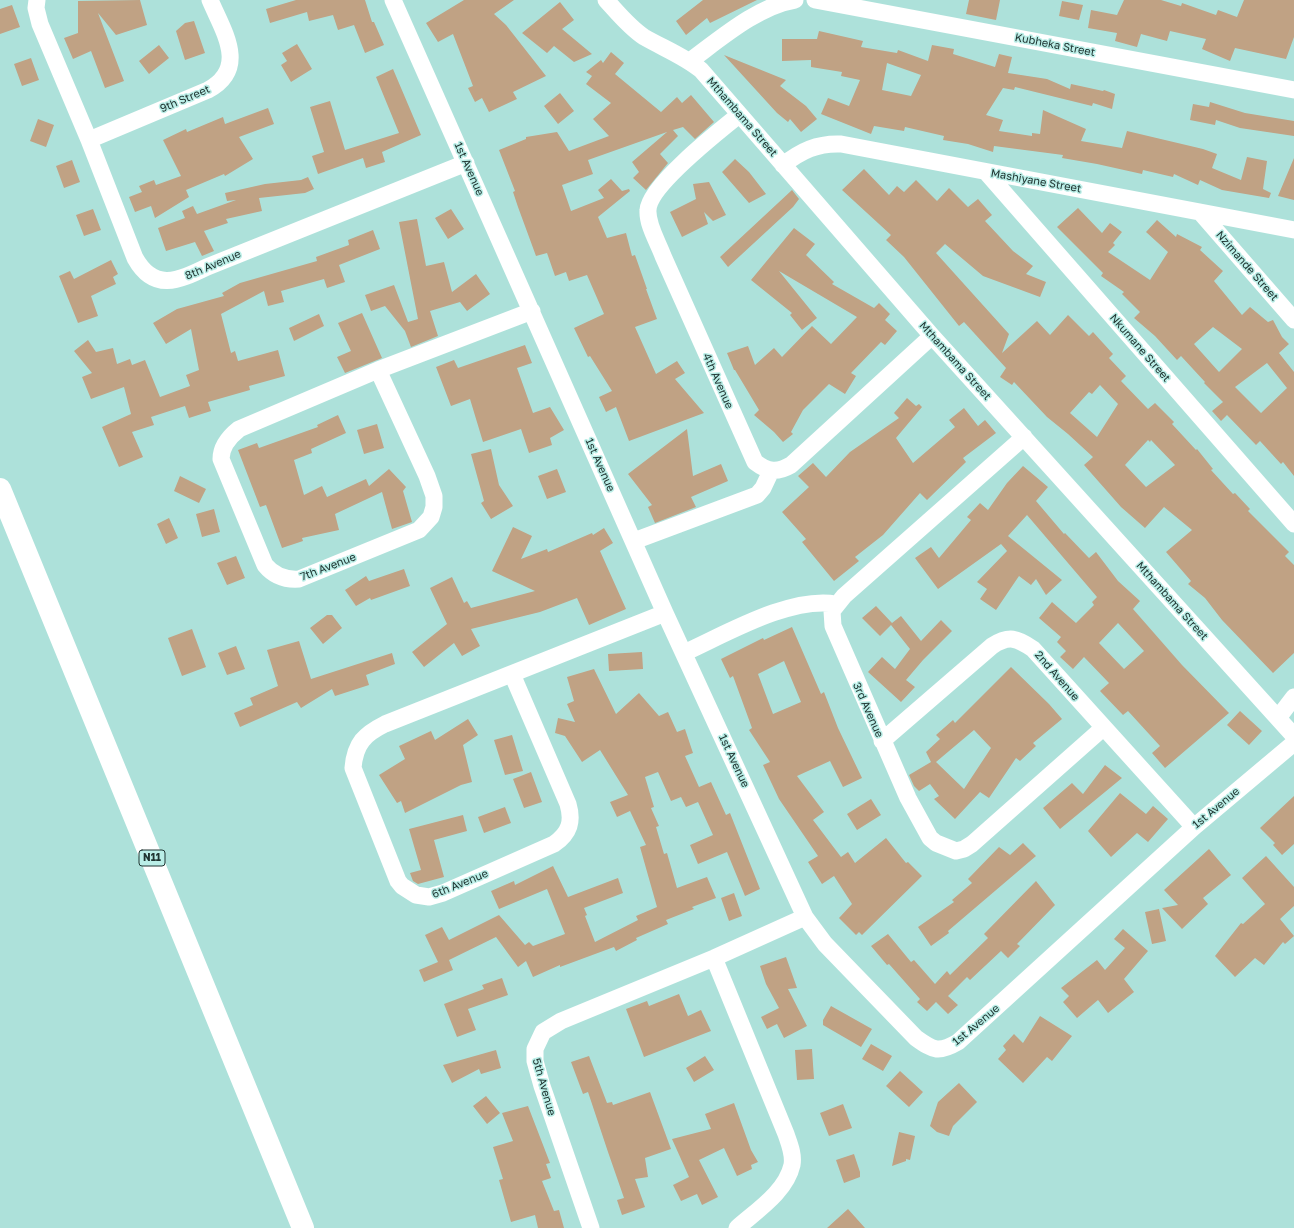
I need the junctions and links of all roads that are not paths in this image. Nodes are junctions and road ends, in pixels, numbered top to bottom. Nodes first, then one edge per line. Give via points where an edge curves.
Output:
1 (36, 0) edge
2 (210, 0) edge
3 (393, 0) edge
4 (606, 0) edge
5 (795, 0) edge
6 (815, 0) edge
7 (690, 61) junction
8 (1294, 90) edge
9 (739, 115) junction
10 (89, 140) junction
11 (466, 163) junction
12 (783, 165) junction
13 (986, 172) junction
14 (1200, 212) junction
15 (1294, 230) edge
16 (532, 311) junction
17 (1294, 320) edge
18 (932, 336) junction
19 (378, 370) junction
20 (1024, 438) junction
21 (771, 471) junction
22 (0, 489) edge
23 (1294, 524) edge
24 (634, 541) junction
25 (836, 604) junction
26 (665, 613) junction
27 (684, 653) junction
28 (512, 674) junction
29 (1294, 697) edge
30 (1278, 718) junction
31 (1103, 728) junction
32 (1294, 736) edge
33 (882, 741) junction
34 (1294, 743) edge
35 (1194, 827) junction
36 (805, 918) junction
37 (714, 958) junction
38 (303, 1228) edge
39 (591, 1228) edge
40 (737, 1228) edge

1 - 10 street, 8th Avenue via 40,24
2 - 10 street, 9th Street via 231,49 230,64 218,85
3 - 11 street, 1st Avenue
4 - 7 street, Mthambama Street via 643,36
5 - 7 street via 772,7 744,22
6 - 8 street, Kubheka Street
7 - 9 street, Mthambama Street via 711,81
9 - 12 street, Mthambama Street
9 - 21 street, 4th Avenue via 698,149 655,192 648,204 647,212 660,249 748,450 755,462
10 - 11 street, 8th Avenue via 140,268 147,274 166,281 183,278
11 - 16 street, 1st Avenue
12 - 13 street, Mashiyane Street via 798,154 827,144 860,147
12 - 18 street, Mthambama Street
13 - 14 street, Mashiyane Street
13 - 23 street, Nkumane Street
14 - 15 street, Mashiyane Street
14 - 17 street, Nzimande Street
16 - 19 street, 7th Avenue
16 - 24 street, 1st Avenue
18 - 20 street, Mthambama Street
18 - 21 street via 792,466
19 - 19 street, 7th Avenue via 239,429 224,445 221,459 227,476 265,565 278,576 289,580 299,579 419,530 431,516 434,496 429,482
20 - 25 street
20 - 30 street, Mthambama Street
21 - 24 street via 763,488 752,497
22 - 38 highway, N11
24 - 26 street, 1st Avenue
25 - 27 street via 810,603 777,611
25 - 33 street, 3rd Avenue via 831,614 833,626
26 - 27 street, 1st Avenue
26 - 28 street, 6th Avenue
27 - 36 street, 1st Avenue
28 - 28 street, 6th Avenue via 370,731 357,747 353,768 392,870 402,886 416,895 429,897 443,893 554,844 570,825 572,816 568,804
29 - 30 street
30 - 32 street, Mthambama Street
31 - 33 street, 2nd Avenue via 1033,648 1010,638 992,646
31 - 33 street, 3rd Avenue via 972,844 956,851 930,838
31 - 35 street, 2nd Avenue
34 - 35 street, 1st Avenue
35 - 36 street, 1st Avenue via 958,1042 947,1048 933,1049 916,1038 825,944
36 - 37 street, 5th Avenue
37 - 39 street, 5th Avenue via 549,1027 538,1039 535,1061 542,1086
37 - 40 street via 792,1152 792,1164 781,1187

